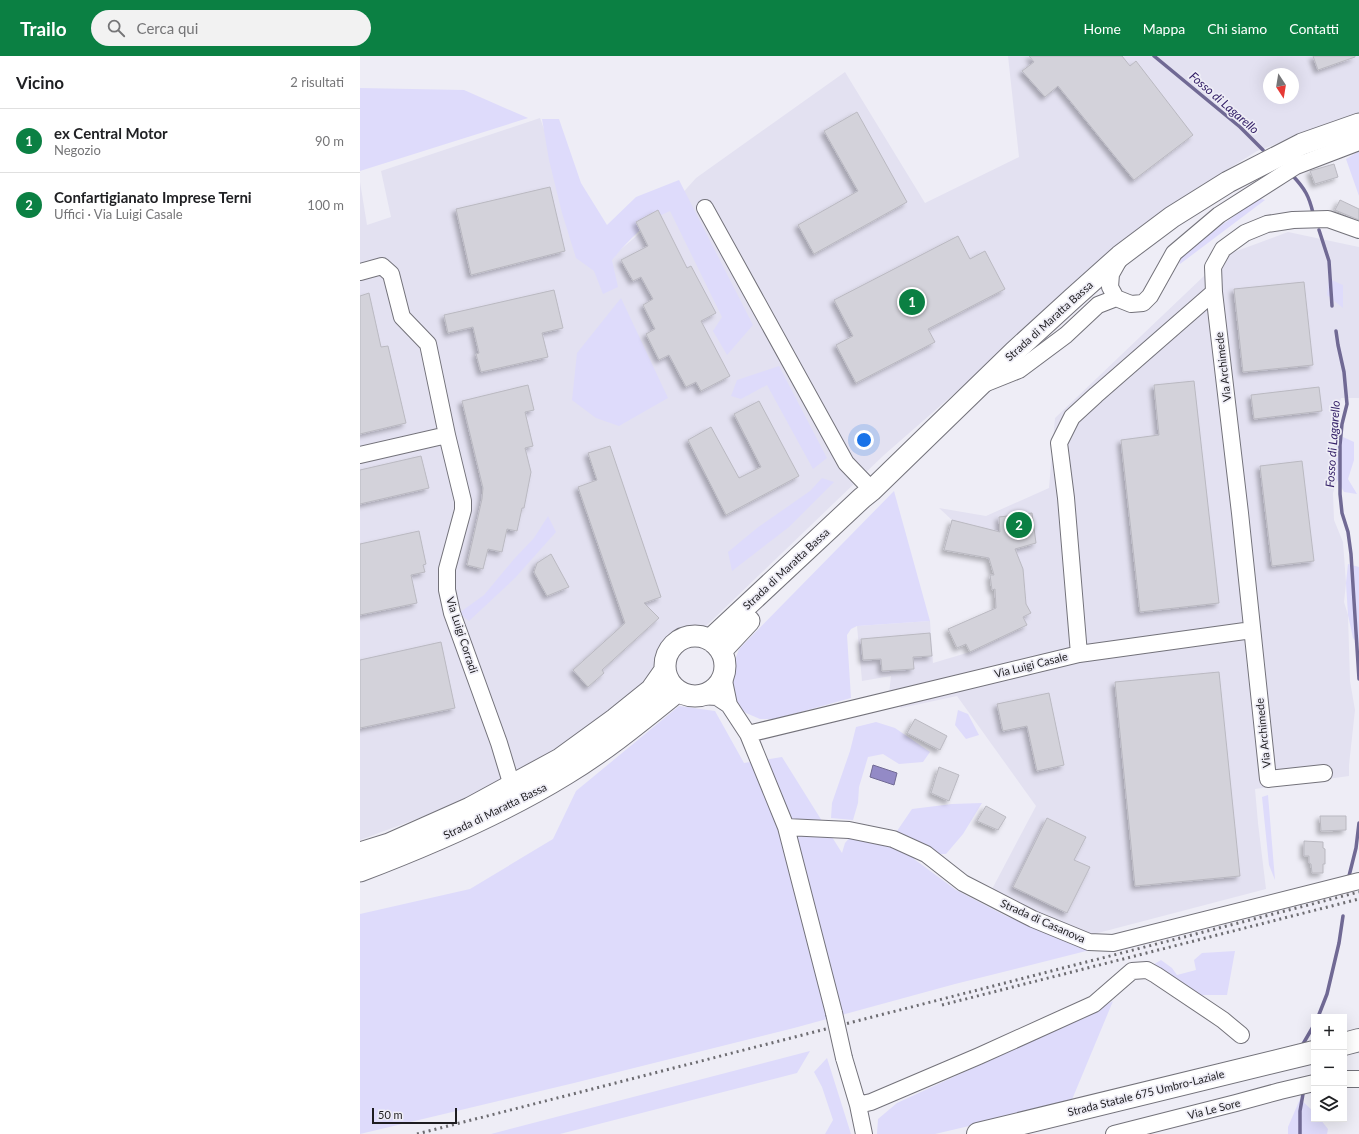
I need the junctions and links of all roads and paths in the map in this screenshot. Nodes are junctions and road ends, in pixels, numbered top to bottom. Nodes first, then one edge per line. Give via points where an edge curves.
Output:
1 (1359, 124) edge
2 (1359, 142) edge
3 (705, 208) dead end
4 (1359, 230) edge
5 (1120, 256) junction
6 (360, 272) edge
7 (1214, 292) junction
8 (1116, 298) junction
9 (979, 386) junction
10 (447, 435) junction
11 (360, 455) edge
12 (867, 494) junction
13 (1252, 630) junction
14 (715, 646) junction
15 (1080, 654) junction
16 (665, 670) junction
17 (723, 676) junction
18 (678, 691) junction
19 (699, 696) junction
20 (729, 705) junction
21 (748, 734) junction
22 (1324, 773) dead end
23 (512, 786) junction
24 (786, 827) junction
25 (360, 853) edge
26 (360, 871) edge
27 (1359, 881) edge
28 (1241, 1035) dead end
29 (1359, 1040) edge
30 (1347, 1043) edge
31 (1311, 1053) edge
32 (1359, 1053) edge
33 (1347, 1056) edge
34 (1311, 1065) edge
35 (1347, 1079) edge
36 (1359, 1079) edge
37 (1311, 1084) edge
38 (858, 1104) junction
39 (864, 1133) edge
40 (978, 1134) edge
41 (1036, 1134) edge
42 (1114, 1134) edge

1 - 5 main road, Strada di Maratta Bassa via 1302,144 1228,182 1172,217
2 - 8 street via 1296,166 1219,215 1174,253 1150,296 1143,303 1131,304
3 - 12 street via 846,463
4 - 7 street, Via Archimede via 1328,219 1267,224 1245,233 1223,249 1213,267
5 - 8 street, Strada di Maratta Bassa via 1112,274 1110,287
5 - 9 main road, Strada di Maratta Bassa
6 - 10 street, Via Luigi Corradi via 382,266 391,274 402,317 428,344
7 - 13 street, Via Archimede
7 - 15 street, Via Luigi Casale via 1072,417 1059,443
8 - 9 street, Strada di Maratta Bassa via 1098,305 1066,334 1019,370
9 - 12 main road, Strada di Maratta Bassa
10 - 11 street
10 - 23 street, Via Luigi Corradi via 463,510 447,569 447,590 452,613
12 - 14 main road, Strada di Maratta Bassa
13 - 15 street
13 - 22 street, Via Archimede via 1268,779
14 - 16 main road, Strada di Maratta Bassa via 701,637 682,639 669,652
14 - 17 main road via 724,659
15 - 21 street, Via Luigi Casale
16 - 18 main road via 667,678
16 - 23 main road, Strada di Maratta Bassa via 651,690 615,720 560,759
17 - 19 main road via 714,689
17 - 20 street
18 - 19 main road
18 - 26 main road, Strada di Maratta Bassa via 623,736 567,774 522,800
19 - 20 street via 717,697
20 - 21 street
21 - 24 street
23 - 25 main road, Strada di Maratta Bassa via 389,844
24 - 27 street, Strada di Casanova via 849,830 893,839 926,854 963,883 1011,909 1089,942 1113,943
24 - 38 street, bridge
28 - 38 street via 1156,975 1146,970 1132,971 1094,1004 871,1102
29 - 30 highway
31 - 40 highway, Strada Statale 675 Umbro-Laziale
32 - 33 highway
34 - 41 highway, Strada Statale 675 Umbro-Laziale
35 - 36 street
37 - 42 street, Via Le Sore
38 - 39 street

